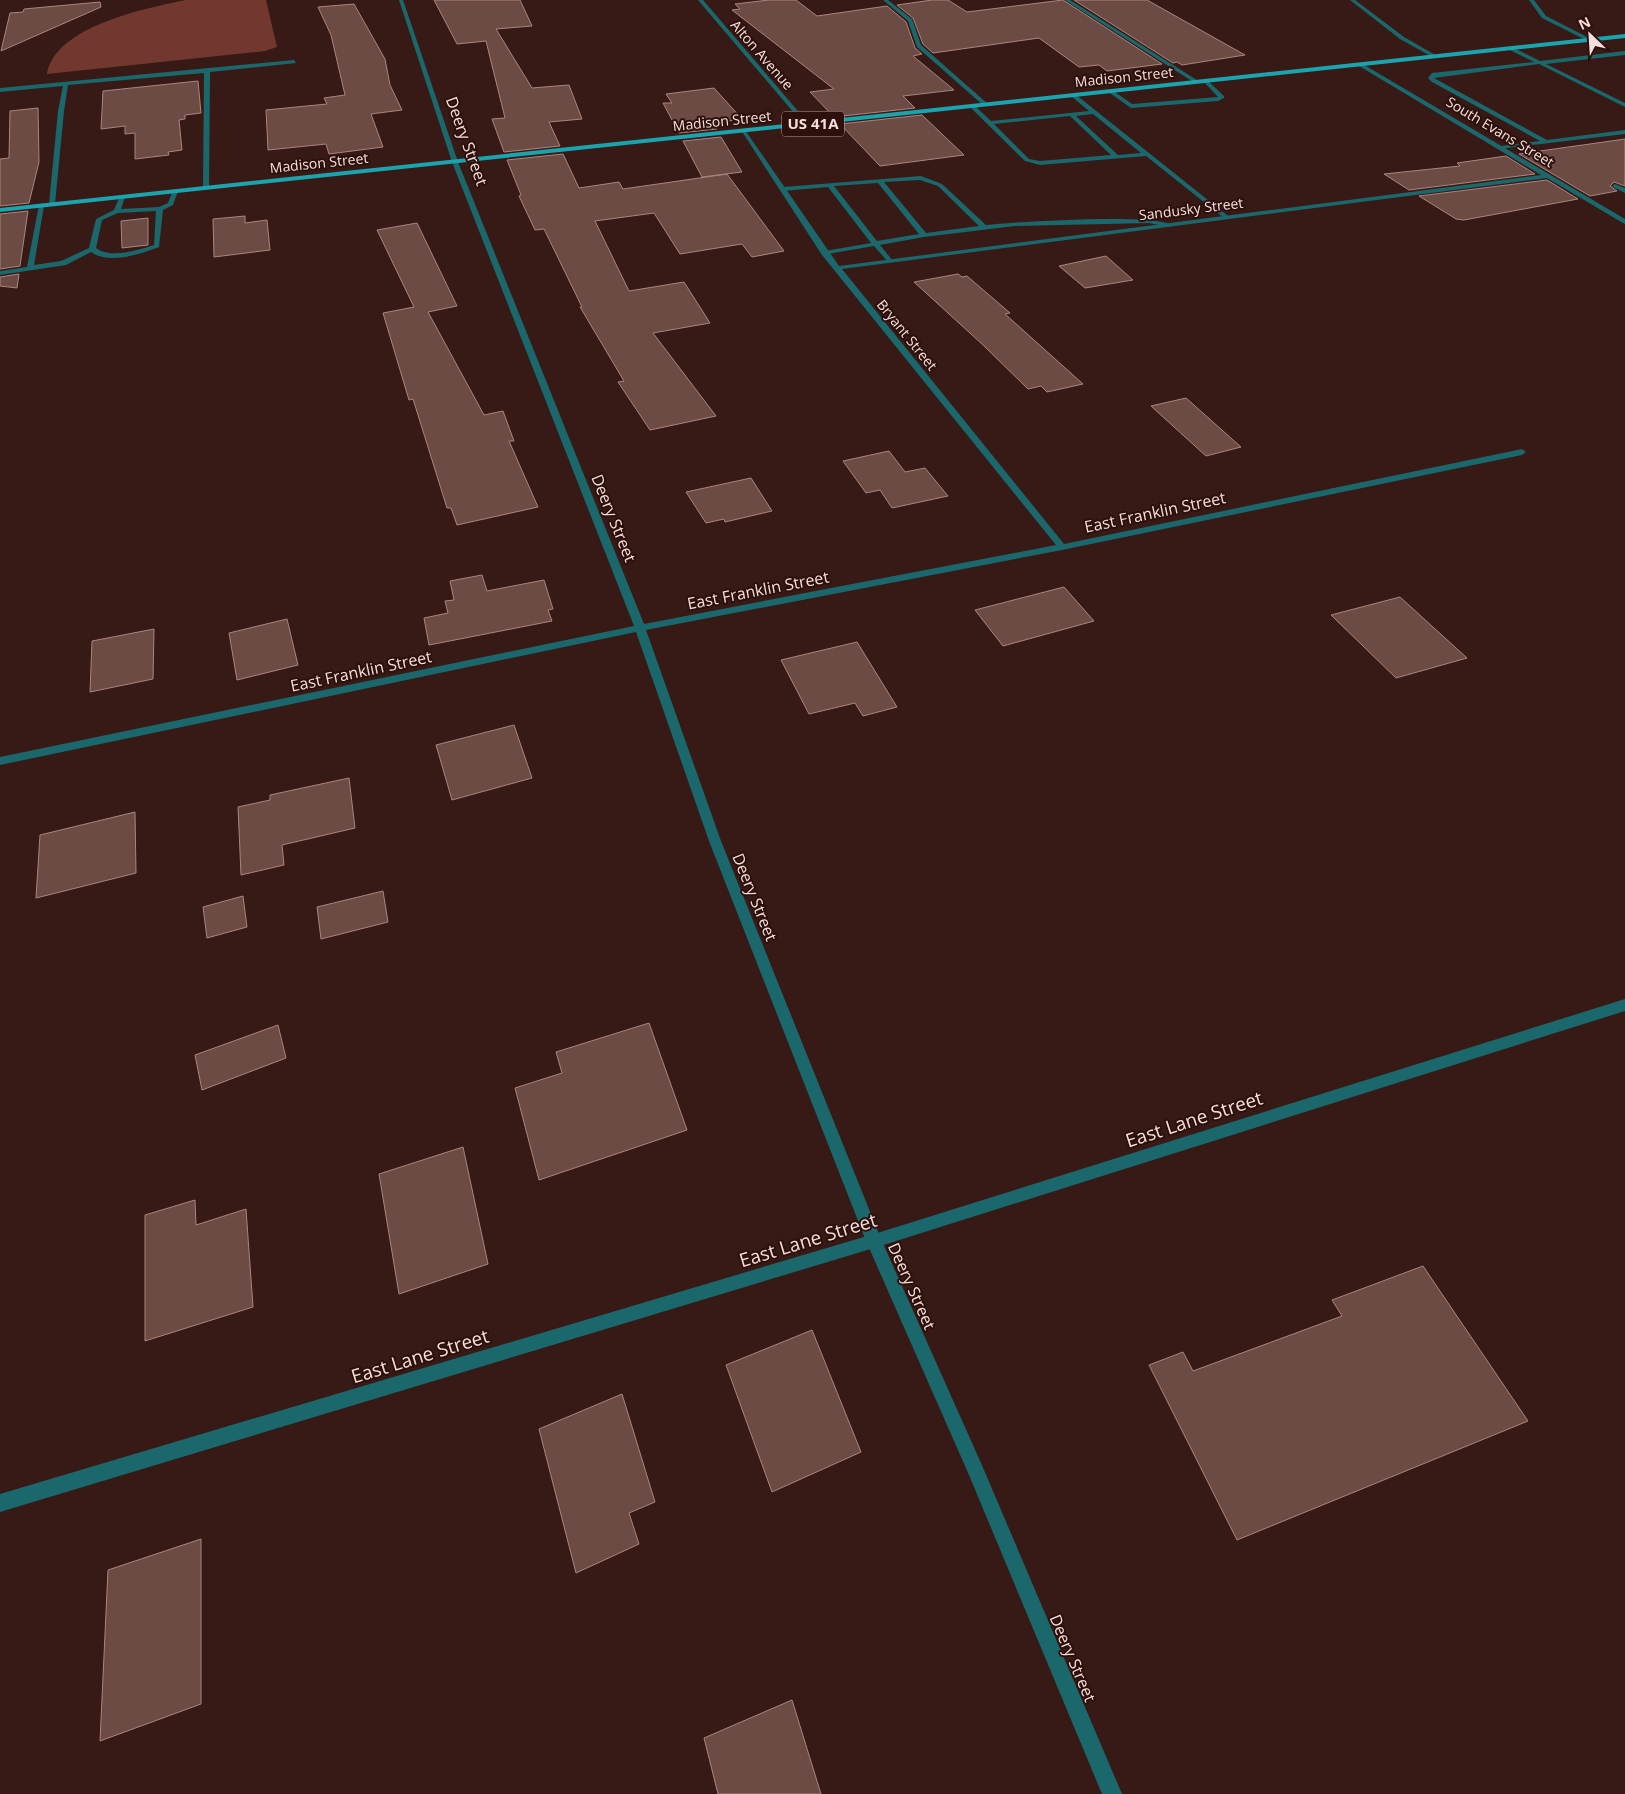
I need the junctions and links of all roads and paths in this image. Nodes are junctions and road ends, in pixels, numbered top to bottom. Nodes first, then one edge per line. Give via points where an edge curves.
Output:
1 (401, 0) edge
2 (700, 0) edge
3 (885, 0) edge
4 (1067, 0) edge
5 (1352, 0) edge
6 (1531, 0) edge
7 (1625, 36) edge
8 (1590, 40) junction
9 (1512, 48) junction
10 (1625, 53) edge
11 (1612, 54) junction
12 (1436, 57) junction
13 (1625, 61) edge
14 (294, 62) dead end
15 (1540, 62) junction
16 (1361, 65) junction
17 (207, 71) junction
18 (1206, 81) junction
19 (1197, 82) junction
20 (66, 84) junction
21 (0, 90) edge
22 (1110, 91) junction
23 (1073, 95) junction
24 (986, 105) junction
25 (1625, 105) edge
26 (972, 106) junction
27 (1093, 112) junction
28 (1071, 114) junction
29 (989, 123) junction
30 (807, 125) junction
31 (743, 131) junction
32 (1625, 132) edge
33 (1546, 142) junction
34 (1501, 148) junction
35 (1147, 154) junction
36 (1116, 157) junction
37 (455, 162) junction
38 (1548, 176) junction
39 (879, 180) junction
40 (830, 184) junction
41 (1616, 186) dead end
42 (206, 188) junction
43 (783, 189) junction
44 (175, 191) junction
45 (1625, 191) edge
46 (122, 197) junction
47 (52, 204) junction
48 (41, 206) junction
49 (160, 209) junction
50 (0, 210) edge
51 (117, 211) junction
52 (1226, 217) junction
53 (1625, 222) edge
54 (1169, 225) junction
55 (984, 227) junction
56 (924, 235) junction
57 (875, 242) junction
58 (92, 248) junction
59 (825, 253) junction
60 (889, 261) junction
61 (837, 268) junction
62 (30, 269) junction
63 (0, 273) edge
64 (1522, 452) dead end
65 (1062, 547) junction
66 (640, 628) junction
67 (0, 761) edge
68 (1625, 1005) edge
69 (874, 1241) junction
70 (0, 1503) edge
71 (1112, 1794) edge

1 - 37 street, Deery Street
2 - 30 street, Alton Avenue
3 - 24 street via 910,20 919,46
4 - 19 street
5 - 12 street via 1402,38
6 - 8 street via 1544,17
7 - 8 main road, Madison Street / US 41A
8 - 9 main road, Madison Street / US 41A
9 - 12 main road, Madison Street / US 41A
9 - 15 street
10 - 11 street
11 - 13 street
11 - 15 street
12 - 16 main road, Madison Street / US 41A
14 - 17 street
15 - 25 street
15 - 33 street via 1432,75 1431,78
16 - 18 main road, Madison Street / US 41A
16 - 34 street, South Evans Street
17 - 20 street
17 - 42 street
18 - 19 main road, Madison Street / US 41A
18 - 22 street via 1222,97 1131,106
19 - 22 main road, Madison Street / US 41A
20 - 21 street
20 - 47 street
22 - 23 main road, Madison Street / US 41A
23 - 24 main road, Madison Street / US 41A
23 - 27 street
24 - 26 main road, Madison Street / US 41A
26 - 29 street
26 - 30 main road, Madison Street / US 41A
27 - 28 street
27 - 35 street
28 - 29 street
28 - 36 street
29 - 36 street via 1027,160 1040,163
30 - 31 main road, Madison Street / US 41A
31 - 37 main road, Madison Street / US 41A
31 - 43 street, Bryant Street
32 - 33 street
33 - 34 street
34 - 38 street, South Evans Street
35 - 36 street
35 - 52 street
37 - 42 main road, Madison Street / US 41A
37 - 66 street, Deery Street
38 - 52 street, Sandusky Street
38 - 53 street, South Evans Street
39 - 40 street
39 - 55 street via 921,178 940,185
39 - 56 street
40 - 43 street
40 - 57 street
41 - 45 street
42 - 44 main road, Madison Street / US 41A
43 - 59 street, Bryant Street
44 - 46 main road, Madison Street / US 41A
44 - 49 street via 171,204
46 - 47 main road, Madison Street / US 41A
46 - 51 street
47 - 48 main road, Madison Street / US 41A
48 - 50 main road, Madison Street / US 41A
48 - 62 street
49 - 51 street
49 - 58 street via 157,246 142,252 100,256
51 - 58 street via 99,219
52 - 54 street, Sandusky Street
54 - 55 street via 1149,221
54 - 60 street, Sandusky Street
55 - 56 street
56 - 57 street
57 - 59 street
57 - 60 street
58 - 62 street via 63,263
59 - 61 street, Bryant Street
60 - 61 street, Sandusky Street
61 - 65 street, Bryant Street
62 - 63 street
64 - 65 street, East Franklin Street
65 - 66 street, East Franklin Street
66 - 67 street, East Franklin Street
66 - 69 street, Deery Street via 715,841
68 - 69 street, East Lane Street
69 - 70 street, East Lane Street
69 - 71 street, Deery Street via 979,1478

